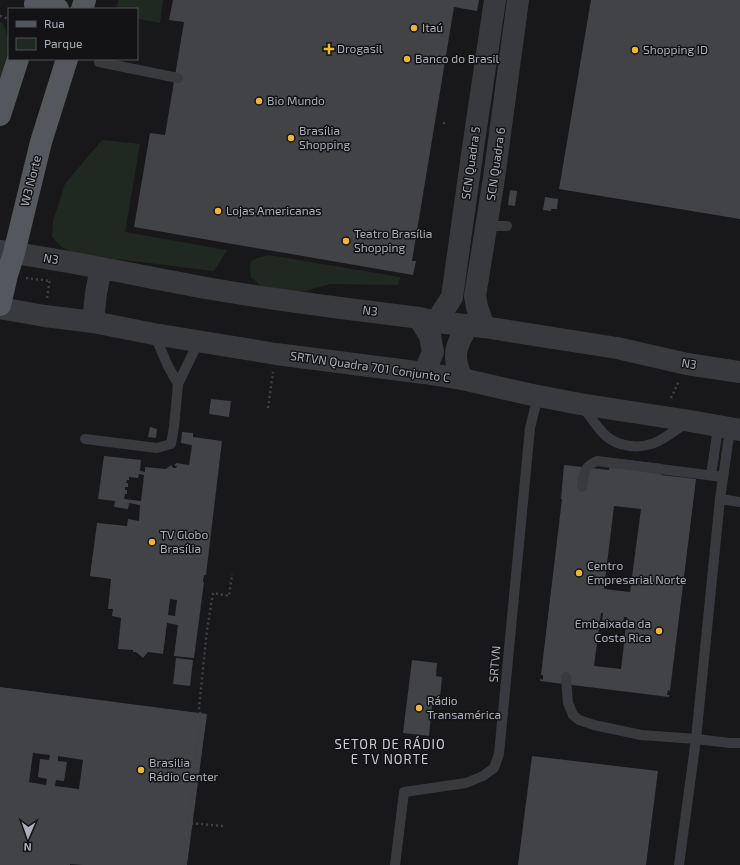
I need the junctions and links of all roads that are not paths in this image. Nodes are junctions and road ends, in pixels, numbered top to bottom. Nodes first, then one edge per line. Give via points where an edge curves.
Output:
1 (495, 0) edge
2 (518, 0) edge
3 (35, 4) edge
4 (53, 8) edge
5 (18, 60) edge
6 (67, 60) edge
7 (99, 62) dead end
8 (178, 78) dead end
9 (0, 115) edge
10 (7, 252) edge
11 (101, 268) junction
12 (0, 305) edge
13 (0, 308) edge
14 (428, 320) junction
15 (93, 322) junction
16 (476, 326) junction
17 (154, 334) junction
18 (200, 342) junction
19 (740, 372) edge
20 (424, 373) junction
21 (462, 379) junction
22 (178, 384) junction
23 (538, 396) junction
24 (580, 404) junction
25 (690, 420) junction
26 (730, 429) edge
27 (85, 439) dead end
28 (712, 475) junction
29 (723, 477) junction
30 (582, 487) dead end
31 (720, 499) junction
32 (740, 502) edge
33 (566, 676) dead end
34 (696, 739) junction
35 (740, 743) edge
36 (395, 865) edge
37 (679, 865) edge

1 - 14 street, SCN Quadra 5 via 452,297 448,305
2 - 16 street, SCN Quadra 6 via 494,178 497,226 475,296
3 - 4 main road
5 - 9 main road
6 - 10 main road, W3 Norte
7 - 8 lane
10 - 11 street, N3
10 - 12 main road, W3 Norte via 7,275
11 - 14 street, N3 via 283,301
11 - 15 street
13 - 15 street, SRTVN Quadra 701 Conjunto C
14 - 16 street, N3
14 - 20 street via 433,352
15 - 17 street, SRTVN Quadra 701 Conjunto C
16 - 19 street, N3 via 617,348 687,364
16 - 21 street via 459,342 456,353 457,368
17 - 18 street, SRTVN Quadra 701 Conjunto C
17 - 22 lane
18 - 20 street, SRTVN Quadra 701 Conjunto C
18 - 22 lane
20 - 21 street, SRTVN Quadra 701 Conjunto C
21 - 23 street, SRTVN Quadra 701 Conjunto C
22 - 27 lane via 172,444 157,448
23 - 24 street, SRTVN Quadra 701 Conjunto C
23 - 36 lane, SRTVN via 530,428 499,754 494,768 466,783 404,792
24 - 25 street, SRTVN Quadra 701 Conjunto C
24 - 25 lane via 606,437 620,444 632,446 653,444
25 - 26 street, SRTVN Quadra 701 Conjunto C
26 - 28 lane via 717,435
26 - 29 lane
28 - 29 lane
28 - 30 lane via 597,461 585,469
29 - 31 lane
31 - 32 lane
31 - 34 lane
33 - 34 lane via 568,703 573,715 579,720 641,735
34 - 35 lane
34 - 37 lane

